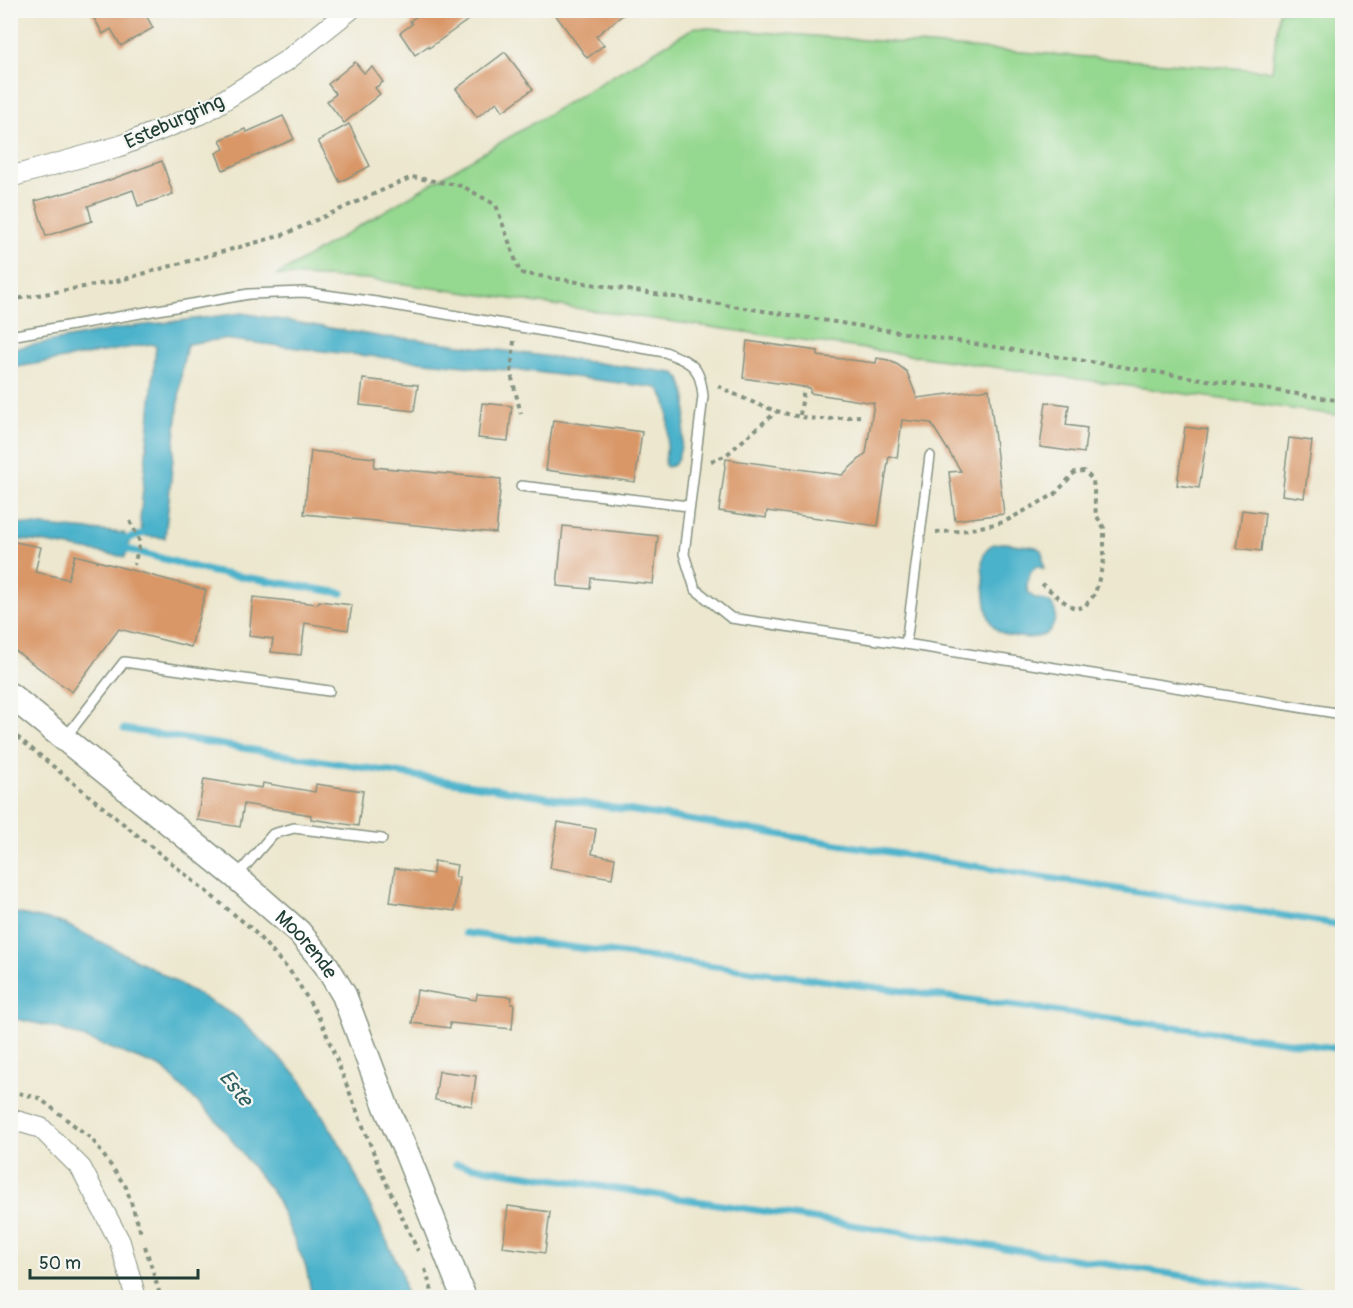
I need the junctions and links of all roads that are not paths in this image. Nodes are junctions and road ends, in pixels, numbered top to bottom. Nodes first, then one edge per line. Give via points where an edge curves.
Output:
1 (350, 10) edge
2 (10, 177) edge
3 (10, 336) edge
4 (930, 456) dead end
5 (521, 486) dead end
6 (688, 506) junction
7 (906, 644) junction
8 (329, 691) dead end
9 (10, 695) edge
10 (1342, 714) edge
11 (64, 738) junction
12 (382, 839) dead end
13 (236, 877) junction
14 (10, 1119) edge
15 (136, 1298) edge
16 (464, 1298) edge

1 - 2 street, Esteburgring via 286,61 205,112 120,146
3 - 6 lane via 249,294 304,292 665,352 689,362 701,377 703,396
4 - 7 lane
5 - 6 lane
6 - 7 lane via 684,554 695,589 731,618
7 - 10 lane
8 - 11 lane via 124,662
9 - 11 street, Moorende
11 - 13 street, Moorende
12 - 13 lane via 284,830 273,834
13 - 16 street, Moorende via 299,932 344,995
14 - 15 street via 41,1128 81,1168 120,1242

